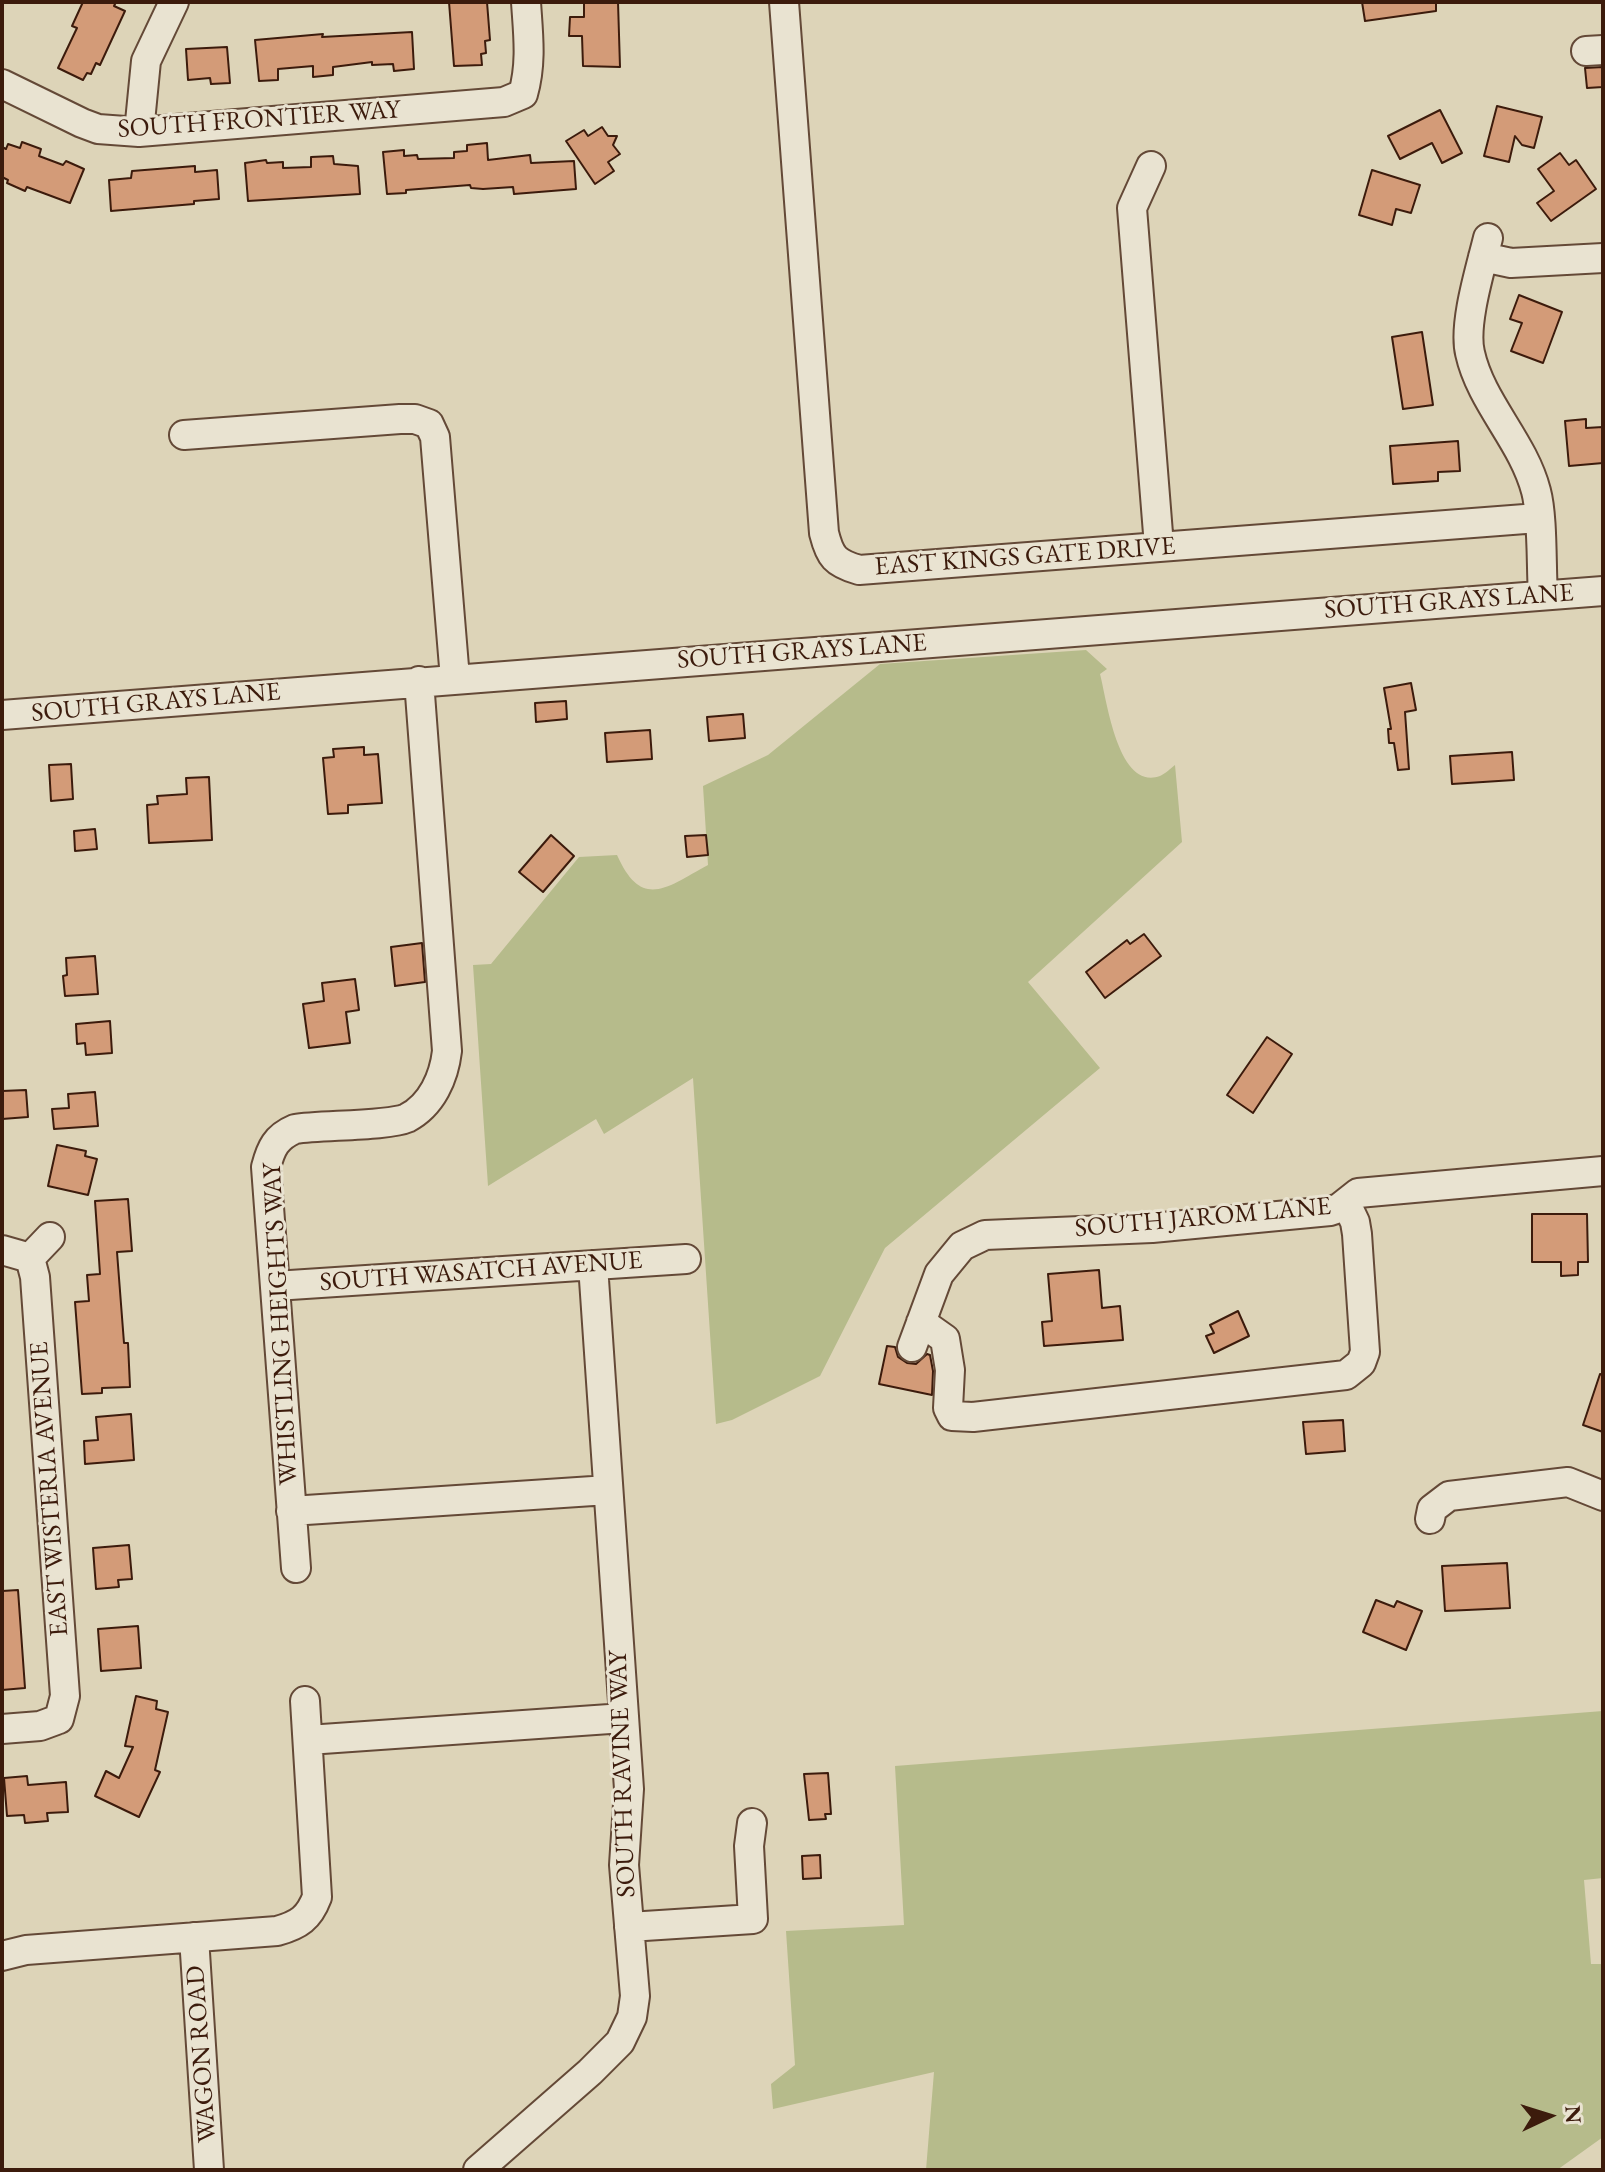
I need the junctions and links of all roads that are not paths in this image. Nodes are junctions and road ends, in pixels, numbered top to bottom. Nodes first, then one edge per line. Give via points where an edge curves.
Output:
1 (174, 2) edge
2 (526, 2) edge
3 (784, 2) edge
4 (2, 84) edge
5 (139, 132) junction
6 (1151, 166) dead end
7 (1603, 258) edge
8 (184, 435) dead end
9 (1538, 518) junction
10 (1159, 546) junction
11 (1603, 591) edge
12 (1543, 595) junction
13 (455, 679) junction
14 (419, 681) junction
15 (2, 715) edge
16 (1603, 1171) edge
17 (1346, 1203) junction
18 (50, 1237) dead end
19 (2, 1250) edge
20 (30, 1258) junction
21 (686, 1259) dead end
22 (593, 1265) junction
23 (275, 1286) junction
24 (608, 1490) junction
25 (1603, 1496) edge
26 (291, 1511) junction
27 (1430, 1519) dead end
28 (296, 1568) dead end
29 (305, 1701) dead end
30 (624, 1718) junction
31 (2, 1729) edge
32 (308, 1740) junction
33 (752, 1823) dead end
34 (629, 1927) junction
35 (194, 1937) junction
36 (2, 1956) edge
37 (209, 2170) edge
38 (478, 2170) edge

1 - 5 street via 146,61
2 - 5 street, SOUTH FRONTIER WAY via 530,53 523,94 504,102
3 - 10 street, EAST KINGS GATE DRIVE via 829,553 843,566 859,570
4 - 5 street, SOUTH FRONTIER WAY via 90,126
6 - 10 street via 1132,208
7 - 9 street via 1511,263 1485,248 1469,350 1524,458 1537,493
8 - 13 street via 400,419 429,424 435,437
9 - 10 street, EAST KINGS GATE DRIVE
9 - 12 street
11 - 12 street, SOUTH GRAYS LANE
12 - 13 street, SOUTH GRAYS LANE
13 - 14 street, SOUTH GRAYS LANE
14 - 15 street, SOUTH GRAYS LANE
14 - 23 street, WHISTLING HEIGHTS WAY via 445,1068 422,1107 405,1119 315,1126 279,1136 266,1167
16 - 17 street, SOUTH JAROM LANE via 1358,1193
17 - 17 street, SOUTH JAROM LANE via 1330,1211 1152,1228 985,1235 962,1246 939,1274 917,1335 945,1339 952,1416 1346,1375 1365,1352 1357,1234
18 - 20 street
19 - 20 street
20 - 31 street, EAST WISTERIA AVENUE via 68,1726
21 - 22 street, SOUTH WASATCH AVENUE
22 - 23 street, SOUTH WASATCH AVENUE
22 - 24 street, SOUTH RAVINE WAY
23 - 26 street, WHISTLING HEIGHTS WAY
24 - 26 street
24 - 30 street, SOUTH RAVINE WAY
25 - 27 street via 1568,1482 1449,1496 1432,1509
26 - 28 street, WHISTLING HEIGHTS WAY
29 - 32 street
30 - 32 street
30 - 34 street, SOUTH RAVINE WAY
32 - 35 street via 317,1878 311,1913 296,1926 277,1931
33 - 34 street via 753,1919
34 - 38 street, SOUTH RAVINE WAY via 635,1996 620,2042
35 - 36 street
35 - 37 street, WAGON ROAD

